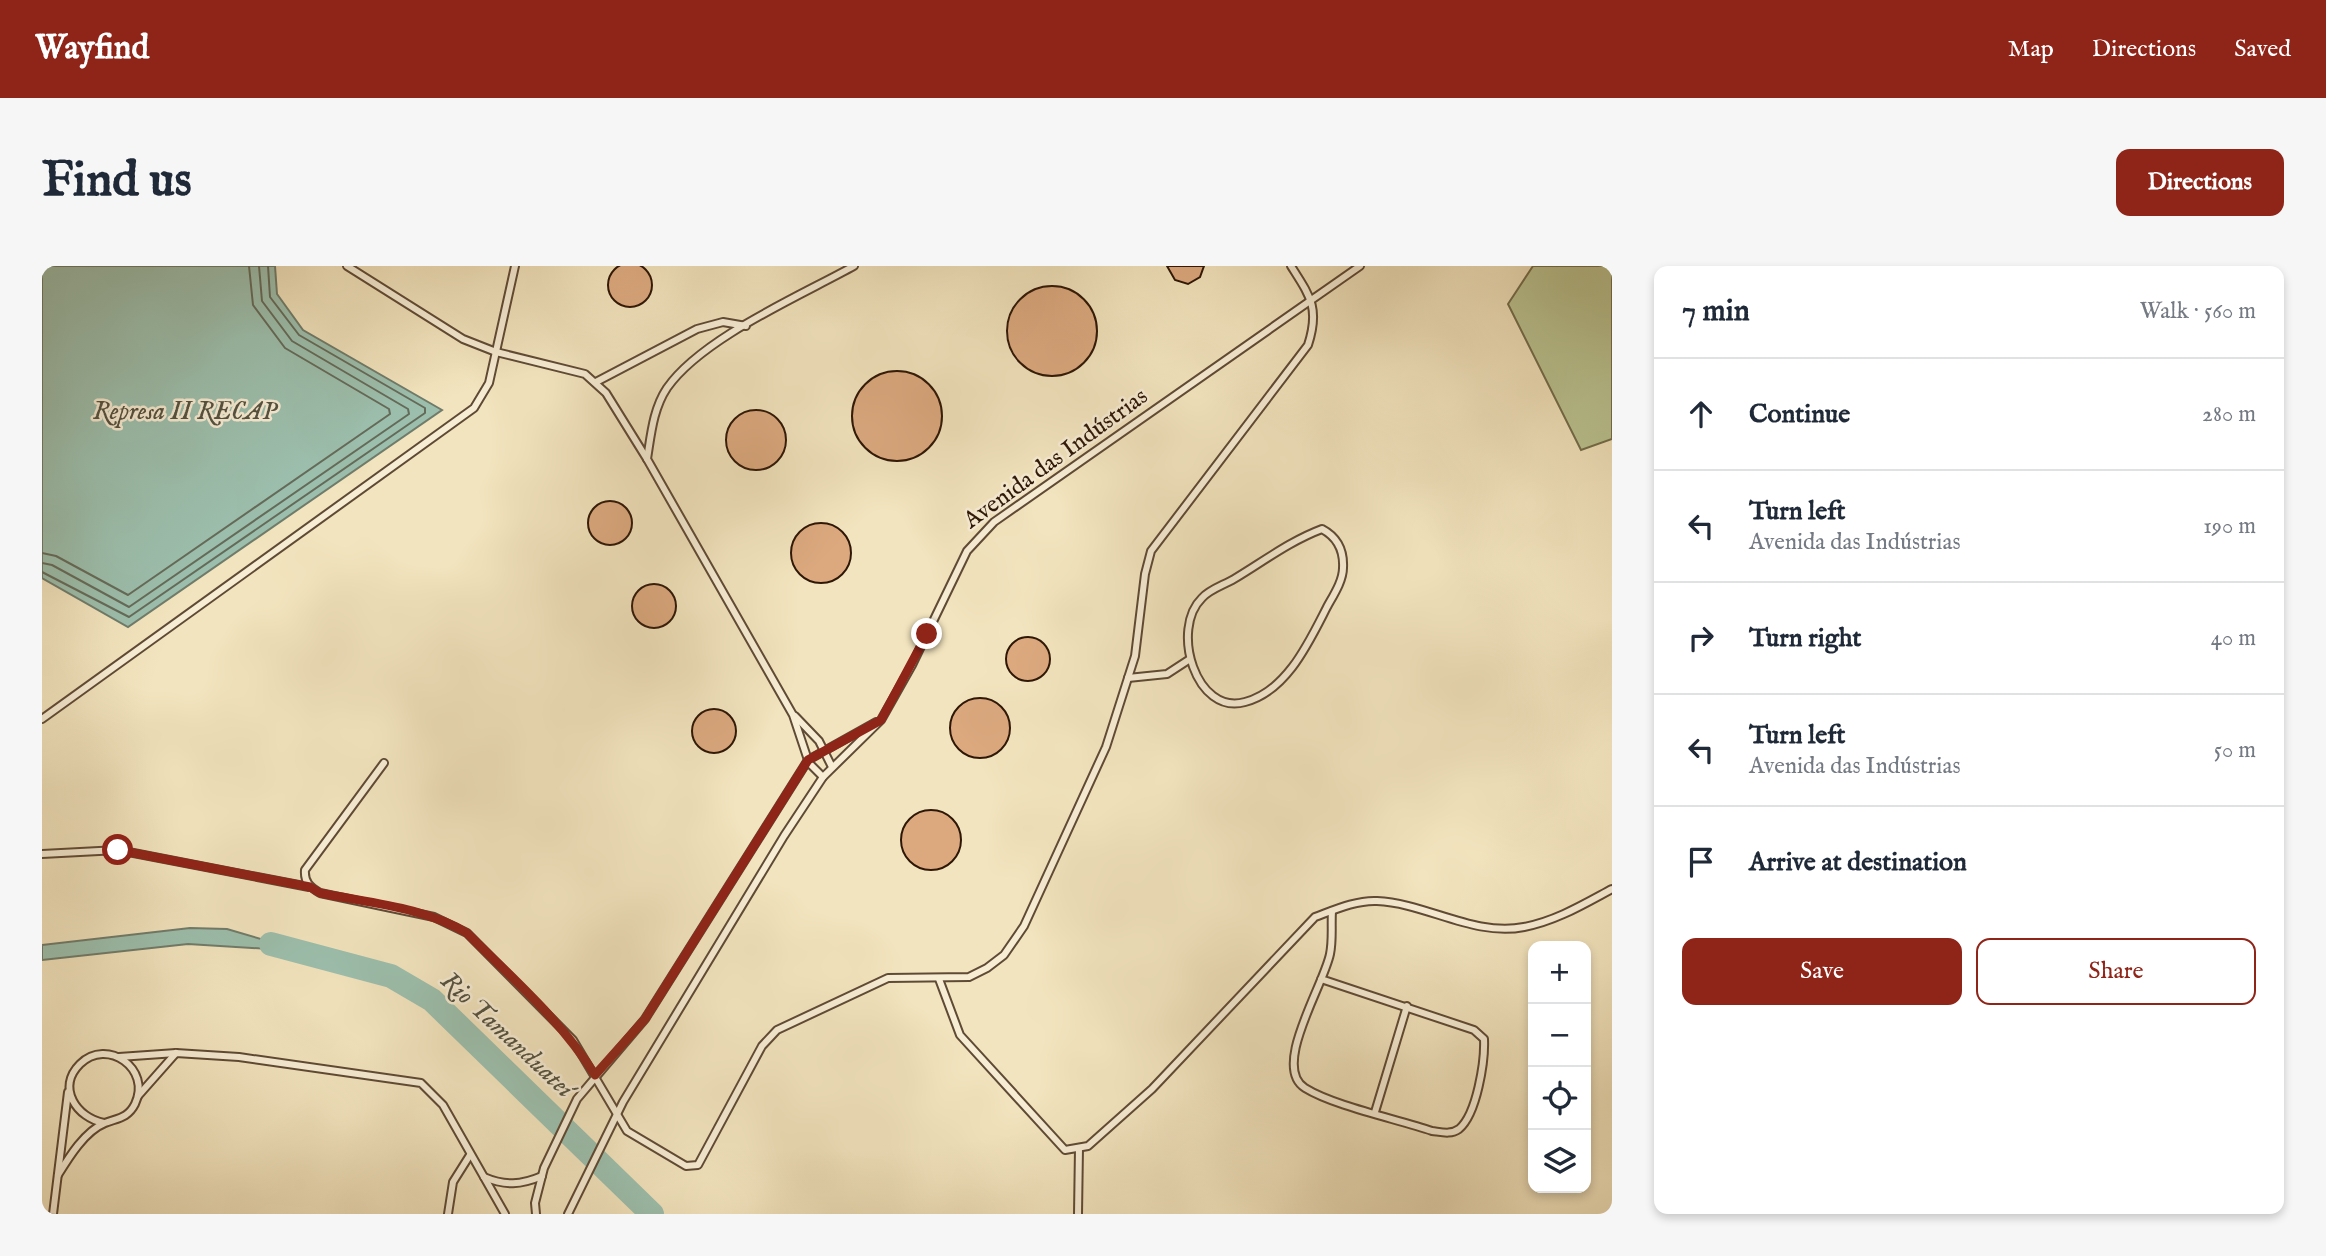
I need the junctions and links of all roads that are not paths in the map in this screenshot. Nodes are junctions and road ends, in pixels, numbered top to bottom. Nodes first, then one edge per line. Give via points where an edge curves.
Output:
1 (348, 266) edge
2 (515, 266) edge
3 (854, 266) edge
4 (1290, 266) edge
5 (1360, 266) edge
6 (1312, 300) junction
7 (746, 326) junction
8 (496, 352) junction
9 (596, 382) junction
10 (648, 459) junction
11 (1191, 659) junction
12 (1128, 678) junction
13 (793, 715) junction
14 (42, 719) edge
15 (881, 720) junction
16 (824, 749) junction
17 (808, 760) junction
18 (384, 764) dead end
19 (832, 767) junction
20 (823, 777) junction
21 (42, 854) edge
22 (310, 887) junction
23 (1612, 889) edge
24 (1332, 911) junction
25 (939, 979) junction
26 (1321, 979) junction
27 (1407, 1006) junction
28 (176, 1053) junction
29 (118, 1056) junction
30 (595, 1075) junction
31 (71, 1080) junction
32 (138, 1097) junction
33 (1376, 1112) junction
34 (616, 1115) junction
35 (104, 1123) junction
36 (1079, 1148) junction
37 (470, 1156) junction
38 (58, 1175) junction
39 (542, 1176) junction
40 (484, 1177) junction
41 (53, 1214) edge
42 (448, 1214) edge
43 (505, 1214) edge
44 (536, 1214) edge
45 (568, 1214) edge
46 (1078, 1214) edge

1 - 8 lane via 463,339
2 - 8 lane
3 - 7 lane
4 - 6 lane
5 - 6 lane, Avenida das Indústrias
6 - 12 lane via 1313,330 1300,358 1151,551
6 - 15 lane, Avenida das Indústrias via 982,531 967,551
7 - 9 lane via 723,322 697,329
7 - 10 lane via 682,369 666,390 655,414
8 - 9 lane via 573,369
8 - 14 lane via 489,383 474,408
9 - 10 lane
10 - 13 lane
11 - 11 lane via 1186,644 1192,614 1202,597 1296,538 1322,528 1333,534 1342,550 1343,570 1307,646 1287,674 1249,701 1231,705 1212,697
11 - 12 lane via 1167,674
12 - 25 lane via 1106,747 1024,926 1004,954 987,968 968,977
13 - 16 lane
13 - 17 lane
15 - 16 lane
15 - 19 lane, Avenida das Indústrias
16 - 17 lane
16 - 19 lane
17 - 20 lane
17 - 30 lane via 645,1019
18 - 22 lane via 305,870
19 - 20 lane, Avenida das Indústrias
20 - 34 lane, Avenida das Indústrias
21 - 22 lane via 118,850
22 - 30 lane via 434,917 467,933 573,1040
23 - 24 lane via 1560,916 1522,928 1481,926 1376,901
24 - 26 lane via 1330,955
24 - 36 lane via 1315,917 1152,1089 1088,1146
25 - 34 lane via 888,978 777,1030 762,1046 698,1165 686,1166 642,1142
25 - 36 lane via 960,1035 978,1058 1065,1150
26 - 27 lane
26 - 33 lane via 1294,1050 1294,1077 1303,1087 1328,1098
27 - 33 lane
27 - 33 lane via 1475,1030 1484,1039 1485,1057 1471,1112 1460,1128 1450,1133
28 - 29 lane
28 - 32 lane
28 - 37 lane via 327,1067 421,1083 437,1096
29 - 31 lane via 89,1057
29 - 32 lane via 136,1073
30 - 34 lane
30 - 39 lane via 577,1098
31 - 35 lane via 70,1092 80,1114
31 - 38 lane
32 - 35 lane via 125,1116
34 - 45 lane, Avenida das Indústrias
35 - 38 lane via 74,1150
36 - 46 lane
37 - 40 lane
37 - 42 lane via 453,1182
38 - 41 lane
39 - 40 lane via 511,1184
39 - 44 lane
40 - 43 lane

